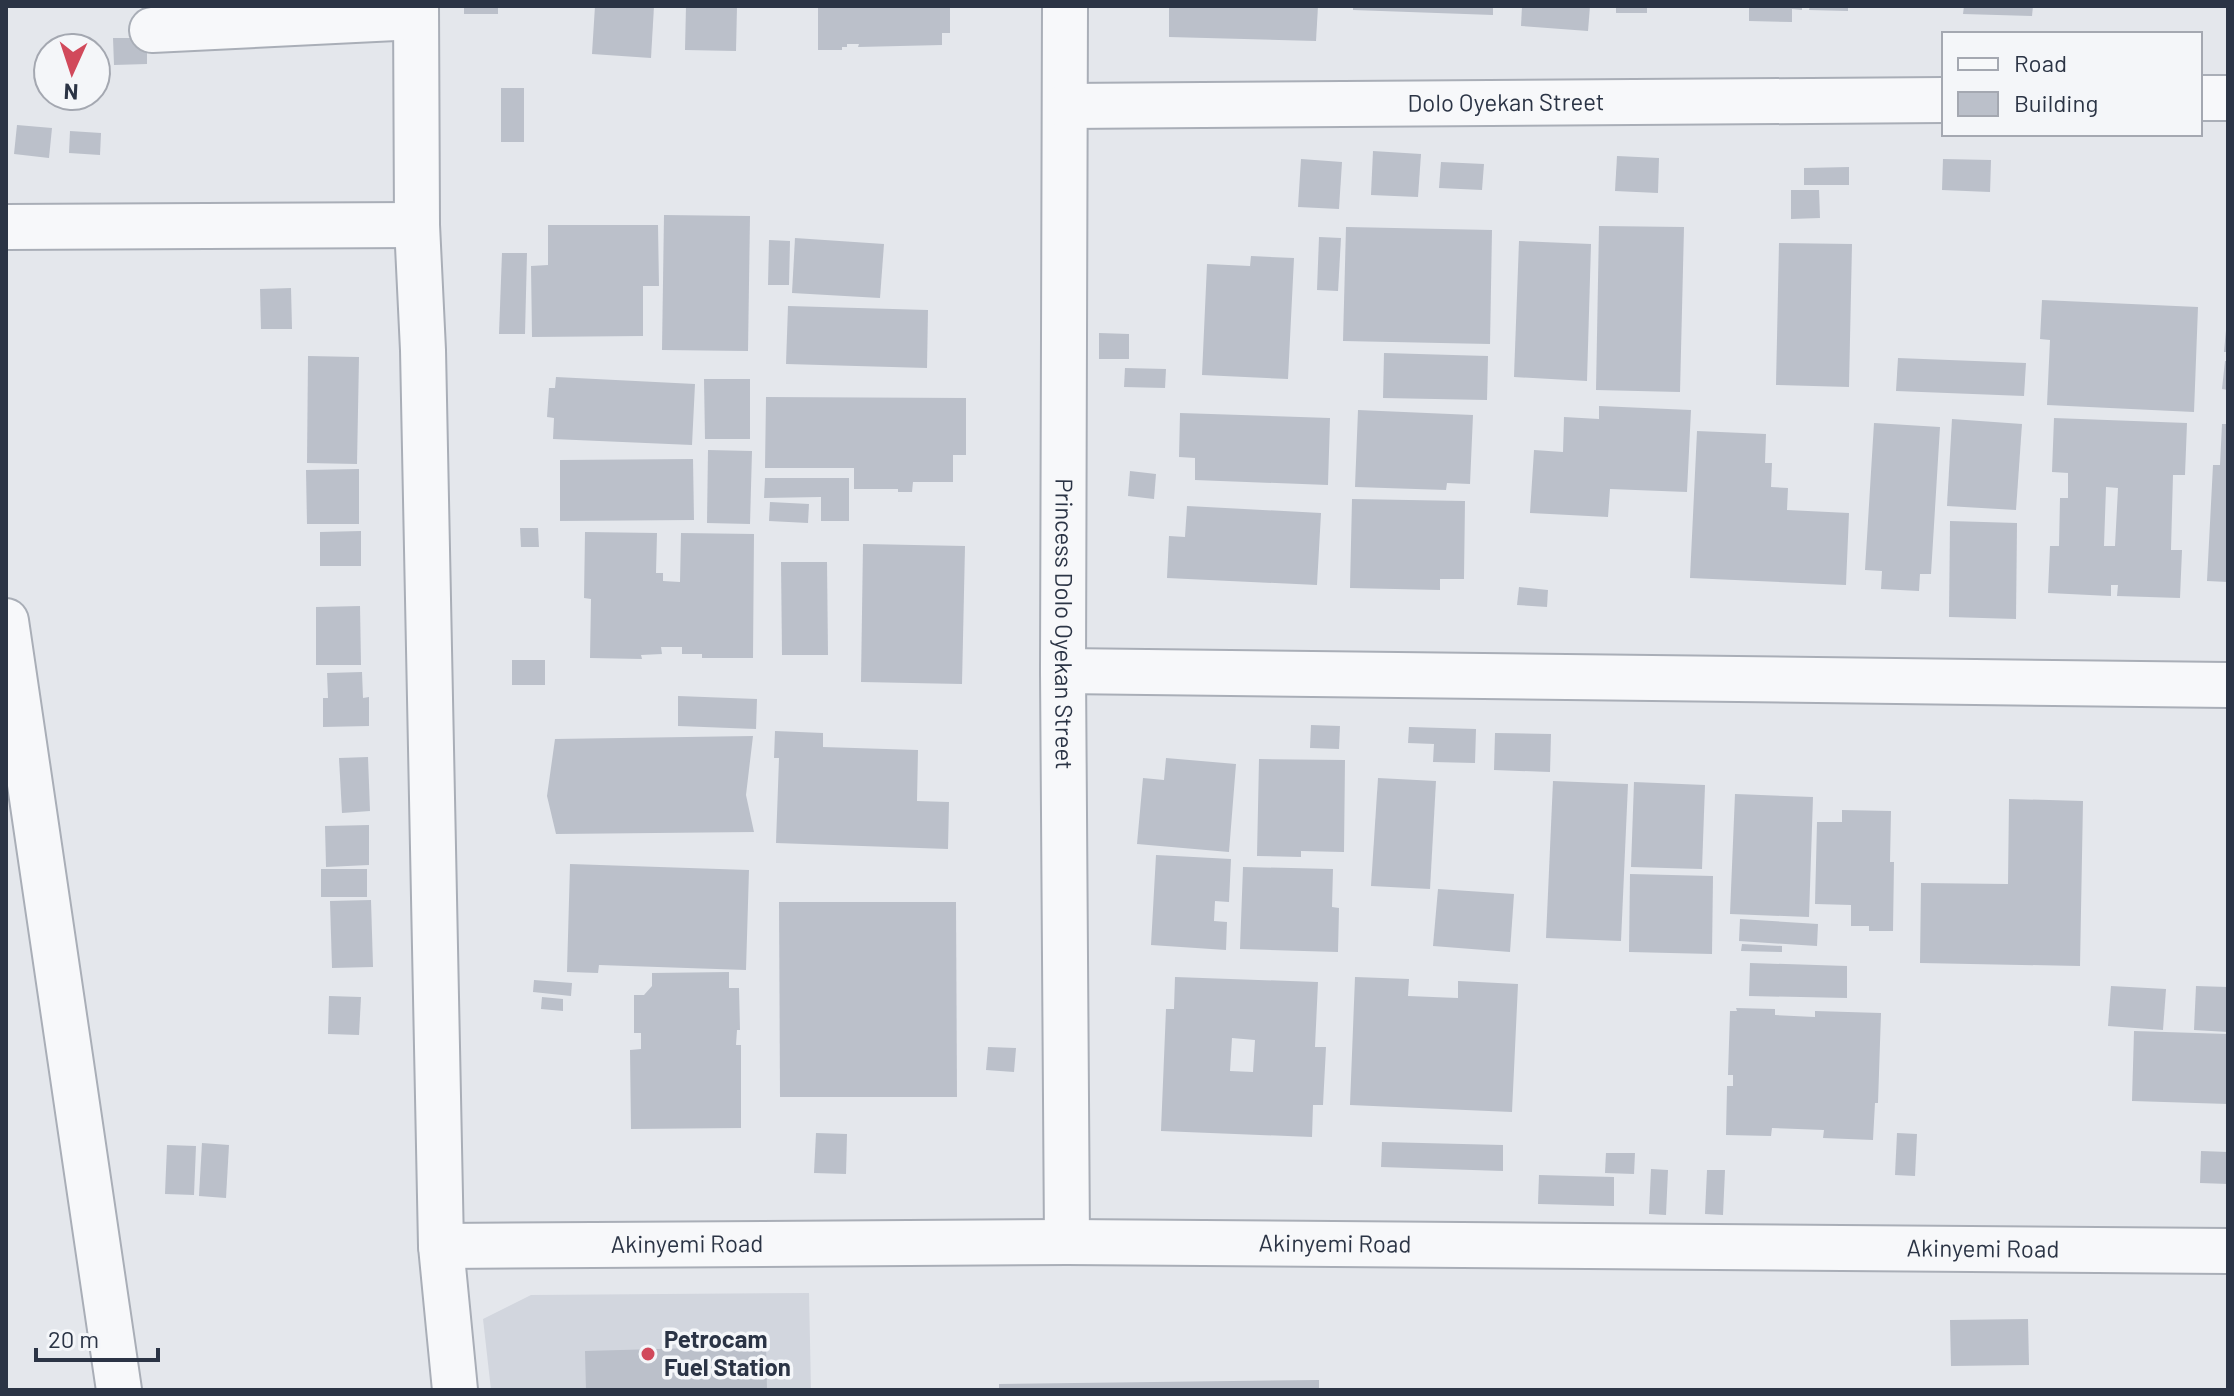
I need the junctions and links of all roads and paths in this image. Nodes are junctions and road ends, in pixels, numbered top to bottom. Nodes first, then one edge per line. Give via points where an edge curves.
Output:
1 (1065, 6) edge
2 (416, 12) edge
3 (152, 30) dead end
4 (2202, 98) edge
5 (2228, 98) edge
6 (1942, 100) edge
7 (1066, 106) junction
8 (417, 225) junction
9 (6, 227) edge
10 (6, 621) edge
11 (1063, 671) junction
12 (2228, 685) edge
13 (1067, 1242) junction
14 (441, 1246) junction
15 (2228, 1251) edge
16 (119, 1390) edge
17 (455, 1390) edge

1 - 7 street, Princess Dolo Oyekan Street
2 - 3 street
2 - 8 street
4 - 5 street
6 - 7 street, Dolo Oyekan Street
7 - 11 street, Princess Dolo Oyekan Street
8 - 9 street
8 - 14 street
10 - 16 street
11 - 12 street
11 - 13 street, Princess Dolo Oyekan Street
13 - 14 street, Akinyemi Road
13 - 15 street, Akinyemi Road
14 - 17 street

